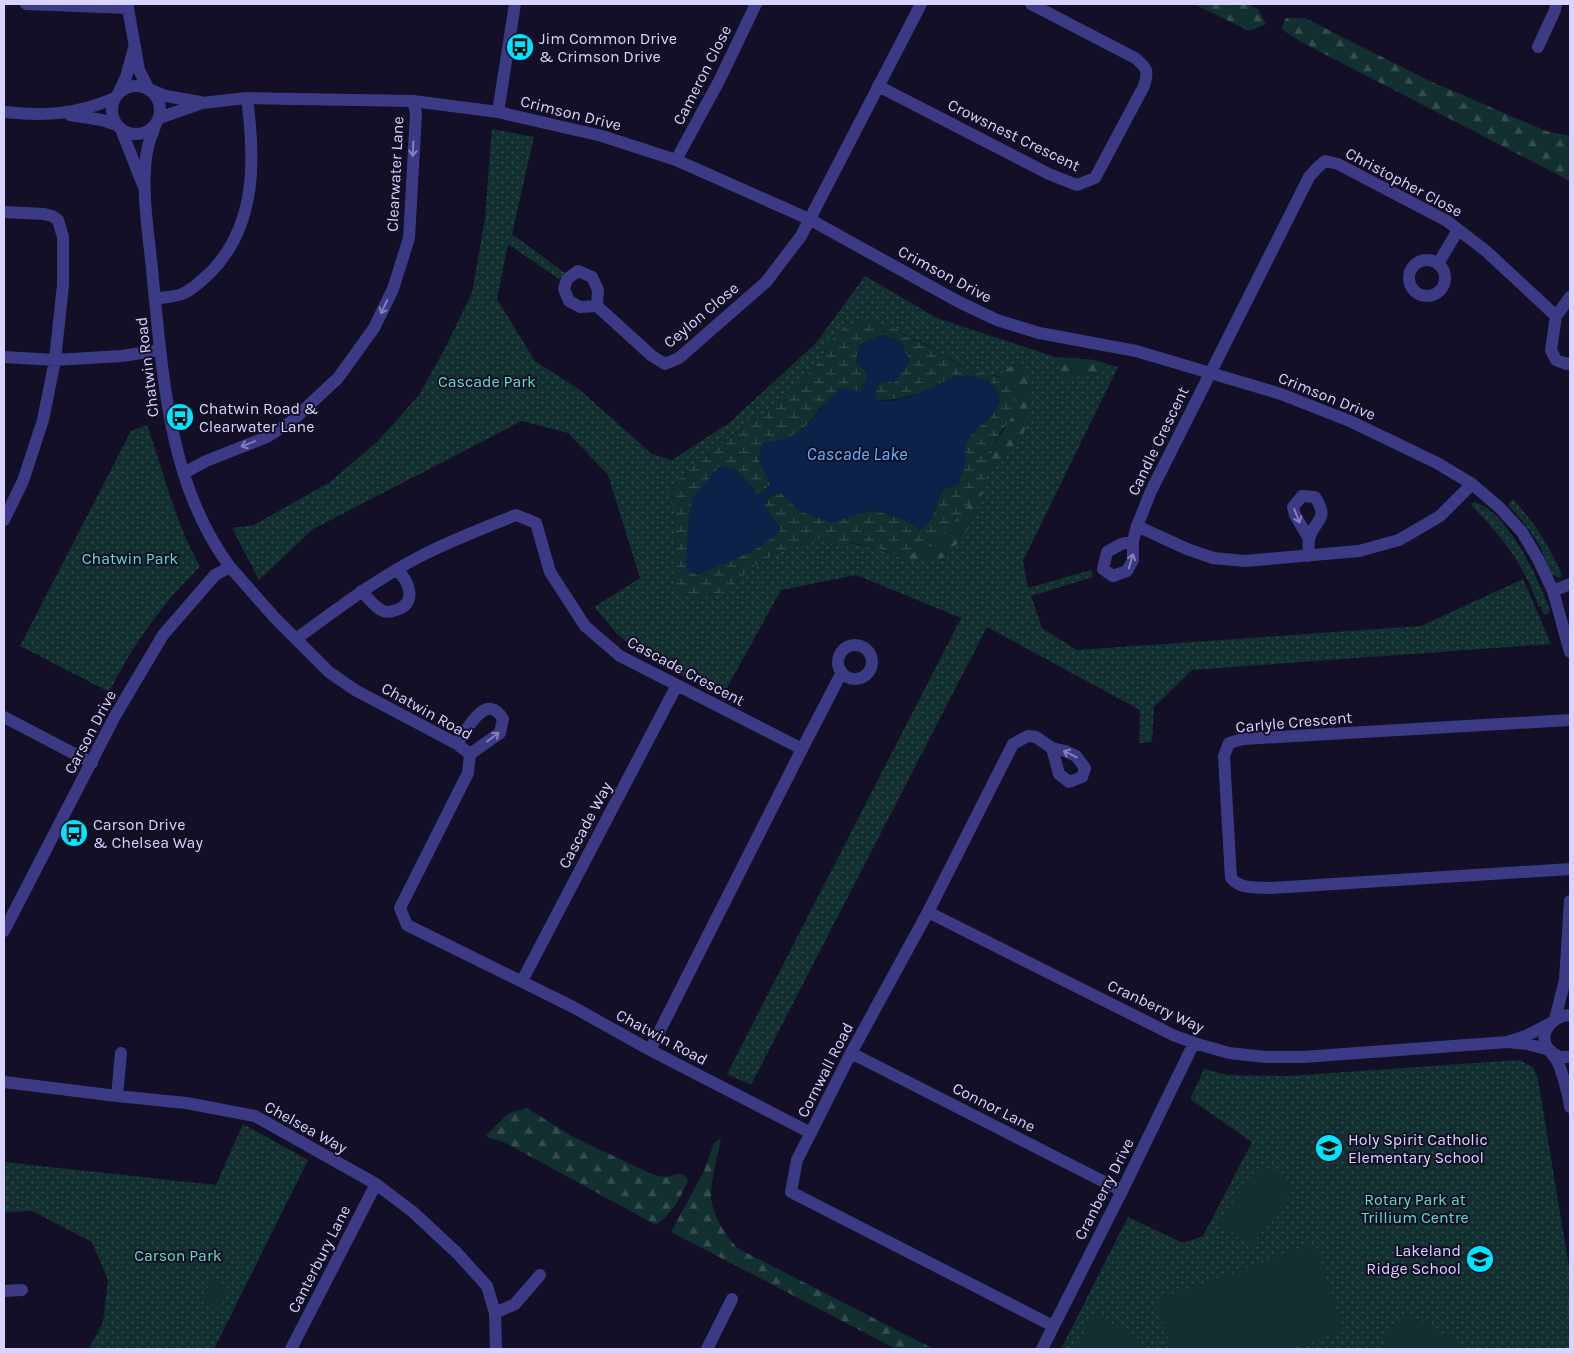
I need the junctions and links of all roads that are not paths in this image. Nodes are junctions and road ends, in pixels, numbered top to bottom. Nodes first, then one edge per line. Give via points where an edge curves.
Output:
1 (26, 4) edge
2 (516, 4) edge
3 (756, 4) edge
4 (921, 4) edge
5 (1031, 4) edge
6 (1556, 4) edge
7 (128, 6) edge
8 (135, 44) junction
9 (1538, 47) dead end
10 (878, 86) junction
11 (149, 89) junction
12 (116, 96) junction
13 (247, 98) junction
14 (413, 101) junction
15 (202, 103) junction
16 (4, 112) edge
17 (498, 112) junction
18 (60, 114) junction
19 (157, 122) junction
20 (119, 127) junction
21 (676, 160) junction
22 (144, 189) junction
23 (4, 212) edge
24 (809, 219) junction
25 (1458, 230) junction
26 (1438, 264) dead end
27 (1570, 296) edge
28 (155, 299) junction
29 (598, 306) dead end
30 (1556, 316) junction
31 (160, 350) junction
32 (4, 357) edge
33 (55, 360) junction
34 (1570, 363) edge
35 (1210, 372) junction
36 (184, 473) junction
37 (1472, 484) junction
38 (4, 520) edge
39 (1137, 526) junction
40 (1309, 539) dead end
41 (1134, 541) dead end
42 (1308, 556) junction
43 (230, 567) junction
44 (397, 570) junction
45 (1570, 584) edge
46 (361, 591) junction
47 (1553, 591) junction
48 (296, 639) junction
49 (1570, 652) edge
50 (842, 674) dead end
51 (677, 685) junction
52 (4, 717) edge
53 (1570, 720) edge
54 (457, 744) junction
55 (1052, 748) dead end
56 (802, 749) junction
57 (470, 754) junction
58 (92, 762) junction
59 (1570, 869) edge
60 (1570, 901) edge
61 (928, 912) junction
62 (4, 931) edge
63 (1565, 980) junction
64 (522, 981) junction
65 (1570, 998) edge
66 (1570, 1015) edge
67 (1552, 1021) junction
68 (1508, 1042) junction
69 (1194, 1043) junction
70 (650, 1050) junction
71 (1550, 1051) junction
72 (120, 1053) dead end
73 (852, 1053) junction
74 (1570, 1057) edge
75 (4, 1082) edge
76 (117, 1096) junction
77 (1570, 1101) edge
78 (1570, 1107) edge
79 (811, 1133) junction
80 (376, 1184) junction
81 (1122, 1191) junction
82 (540, 1275) dead end
83 (22, 1290) dead end
84 (4, 1291) edge
85 (732, 1299) dead end
86 (495, 1313) junction
87 (1053, 1326) junction
88 (291, 1349) edge
89 (496, 1349) edge
90 (707, 1349) edge
91 (1042, 1349) edge

1 - 7 street
2 - 17 street
3 - 21 street, Cameron Close
4 - 10 street
5 - 10 street, Crowsnest Crescent via 1135,58 1146,69 1144,86 1095,178 1077,185 1048,174
6 - 9 street
7 - 8 street
8 - 11 street via 139,70
8 - 12 street via 126,77
10 - 24 street
11 - 12 street via 132,86 124,88
11 - 15 street, Crimson Drive
11 - 19 street via 159,102
12 - 18 street via 92,108
12 - 20 street via 112,112
13 - 14 street, Crimson Drive
13 - 15 street, Crimson Drive
13 - 28 street via 251,132 249,199 238,232 223,259 200,283 182,294
14 - 17 street, Crimson Drive
14 -> 36 street, Clearwater Lane via 416,113 409,238 393,288 374,328 338,378 292,421 267,437
15 - 19 street, Crimson Drive
16 - 18 street
17 - 21 street, Crimson Drive via 602,136
18 - 20 street via 102,120
19 - 20 street via 142,134
19 - 22 street, Chatwin Road via 147,148
20 - 22 street, Chatwin Road
21 - 24 street, Crimson Drive
22 - 28 street, Chatwin Road
23 - 33 street via 44,214 58,220 63,237 63,285
24 - 29 street, Ceylon Close via 802,236 766,282 679,358 666,364 652,356
24 - 35 street, Crimson Drive via 997,320 1039,333 1136,351
25 - 26 street
25 - 30 street, Christopher Close via 1486,251
25 - 35 street, Christopher Close via 1447,221 1338,164 1326,161 1309,177
27 - 30 street
28 - 31 street, Chatwin Road
30 - 34 street via 1550,350 1556,360
31 - 33 street
31 - 36 street, Chatwin Road via 170,422
32 - 33 street
33 - 38 street via 43,420 23,481
35 - 37 street, Crimson Drive via 1281,394 1352,422 1437,463
35 - 39 street, Candle Crescent
36 - 43 street, Chatwin Road via 204,524
37 - 42 street via 1440,516 1399,540 1359,551
37 - 47 street, Crimson Drive via 1522,532
39 - 41 street, Candle Crescent
39 - 42 street via 1212,558 1245,561
40 - 42 street
43 - 48 street, Chatwin Road
43 - 58 street, Carson Drive via 215,575 163,635
44 - 46 street, Cascade Crescent
44 - 46 street via 409,584 410,598 402,609 381,610
44 - 51 street, Cascade Crescent via 454,540 516,515 536,523 550,572 585,626 620,656
45 - 47 street
46 - 48 street, Cascade Crescent
47 - 49 street, Crimson Drive
48 - 54 street, Chatwin Road via 329,672 355,690
50 - 56 street
51 - 56 street, Cascade Crescent
51 - 64 street, Cascade Way
52 - 58 street
53 - 59 street, Carlyle Crescent via 1243,739 1229,743 1224,756 1231,878 1244,887
54 - 57 street, Chatwin Road
57 -> 54 street via 500,733 503,719 499,713 485,709 478,713
55 - 61 street, Cornwall Road via 1036,737 1028,736 1013,744
56 - 70 street
57 - 64 street, Chatwin Road via 468,773 400,908 407,925
58 - 62 street, Carson Drive
60 - 63 street
61 - 69 street, Cranberry Way
61 - 73 street, Cornwall Road
63 - 65 street
63 - 67 street
64 - 70 street, Chatwin Road
66 - 67 street, Cranberry Way
67 - 68 street, Cranberry Way
67 - 71 street via 1544,1038
68 - 69 street, Cranberry Way via 1303,1057 1228,1053
68 - 71 street, Cranberry Way
69 - 81 street, Cranberry Drive
70 - 79 street, Chatwin Road
71 - 74 street, Cranberry Way via 1560,1057
71 - 77 street via 1559,1065
72 - 76 street
73 - 79 street, Cornwall Road
73 - 81 street, Connor Lane
75 - 76 street, Chelsea Way
76 - 80 street, Chelsea Way via 186,1103 255,1116
77 - 78 street
79 - 87 street, Cornwall Road via 797,1160 791,1192
80 - 86 street, Chelsea Way via 413,1212 463,1259 487,1286
80 - 88 street, Canterbury Lane
81 - 87 street, Cranberry Drive
82 - 86 street via 516,1304
83 - 84 street
85 - 90 street
86 - 89 street, Chelsea Way
87 - 91 street, Cranberry Drive

